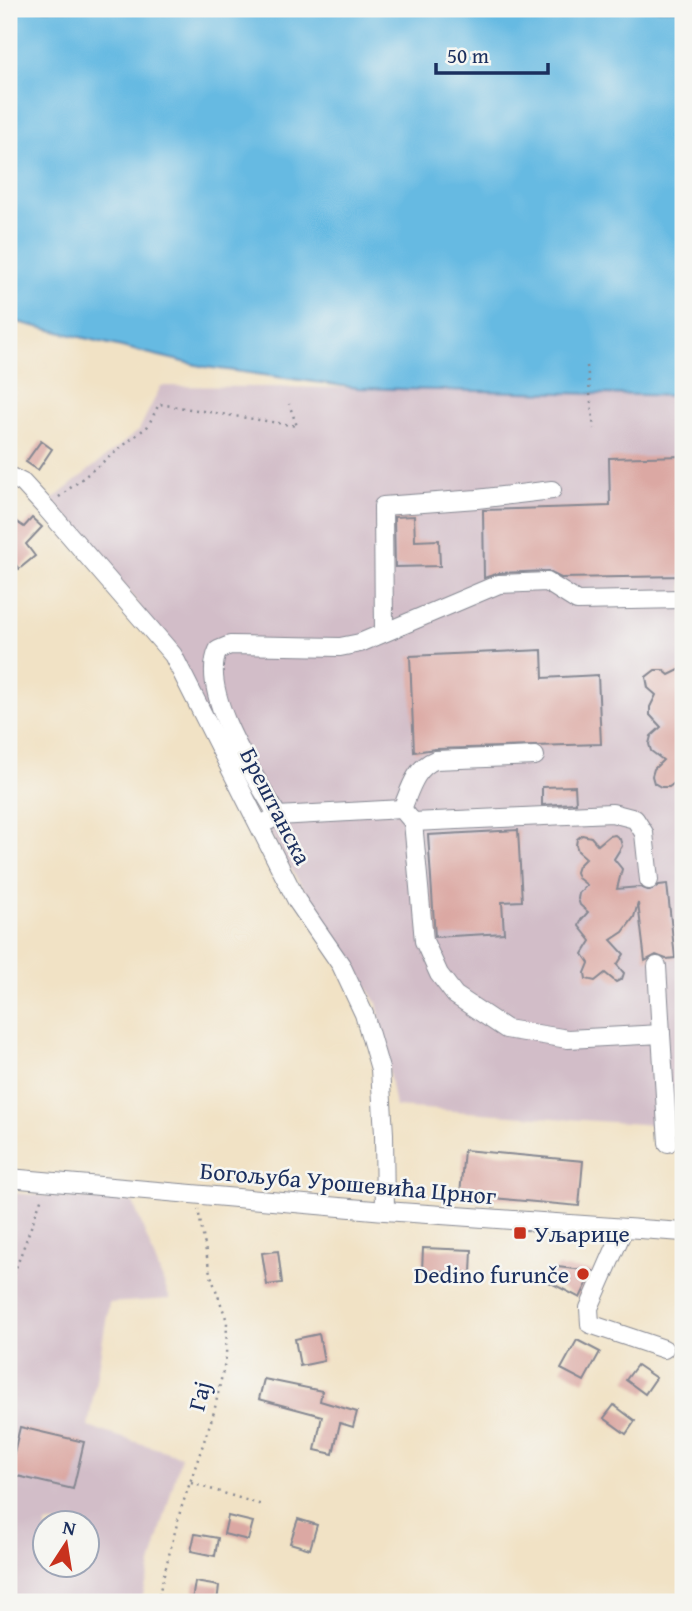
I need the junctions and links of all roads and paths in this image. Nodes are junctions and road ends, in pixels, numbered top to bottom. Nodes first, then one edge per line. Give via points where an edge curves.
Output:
1 (587, 366) dead end
2 (289, 404) dead end
3 (594, 429) dead end
4 (9, 476) edge
5 (552, 490) dead end
6 (46, 508) junction
7 (683, 599) edge
8 (384, 631) junction
9 (535, 756) dead end
10 (278, 816) junction
11 (408, 816) junction
12 (258, 826) junction
13 (649, 880) dead end
14 (657, 966) dead end
15 (661, 1034) junction
16 (668, 1143) dead end
17 (9, 1178) edge
18 (47, 1181) junction
19 (195, 1195) junction
20 (384, 1211) junction
21 (624, 1228) junction
22 (683, 1232) edge
23 (9, 1287) edge
24 (664, 1349) dead end
25 (191, 1483) junction
26 (262, 1505) dead end
27 (157, 1602) edge

1 - 3 path
2 - 6 path via 297,426 159,404 148,426
4 - 6 street, Брештанска via 23,483
5 - 8 street via 383,506
6 - 12 street, Брештанска via 173,655
7 - 8 street via 577,601 547,582 499,583
8 - 10 street via 340,647 230,645 218,650 213,661 217,700
9 - 11 street via 426,764 419,772
10 - 11 street
10 - 12 street
11 - 13 street via 624,816 635,819 644,833
11 - 15 street via 424,941 439,974 456,995 506,1029 568,1039
12 - 20 street, Брештанска via 365,1014 380,1069
14 - 15 street
15 - 16 street
17 - 18 street, Богољуба Урошевића Црног
18 - 19 street, Богољуба Урошевића Црног
18 - 23 path
19 - 20 street, Богољуба Урошевића Црног
19 - 25 path, Гај via 210,1273 226,1321 226,1357
20 - 21 street, Богољуба Урошевића Црног
21 - 22 street, Богољуба Урошевића Црног
21 - 24 street via 589,1308 590,1324
25 - 26 path
25 - 27 path, Гај

